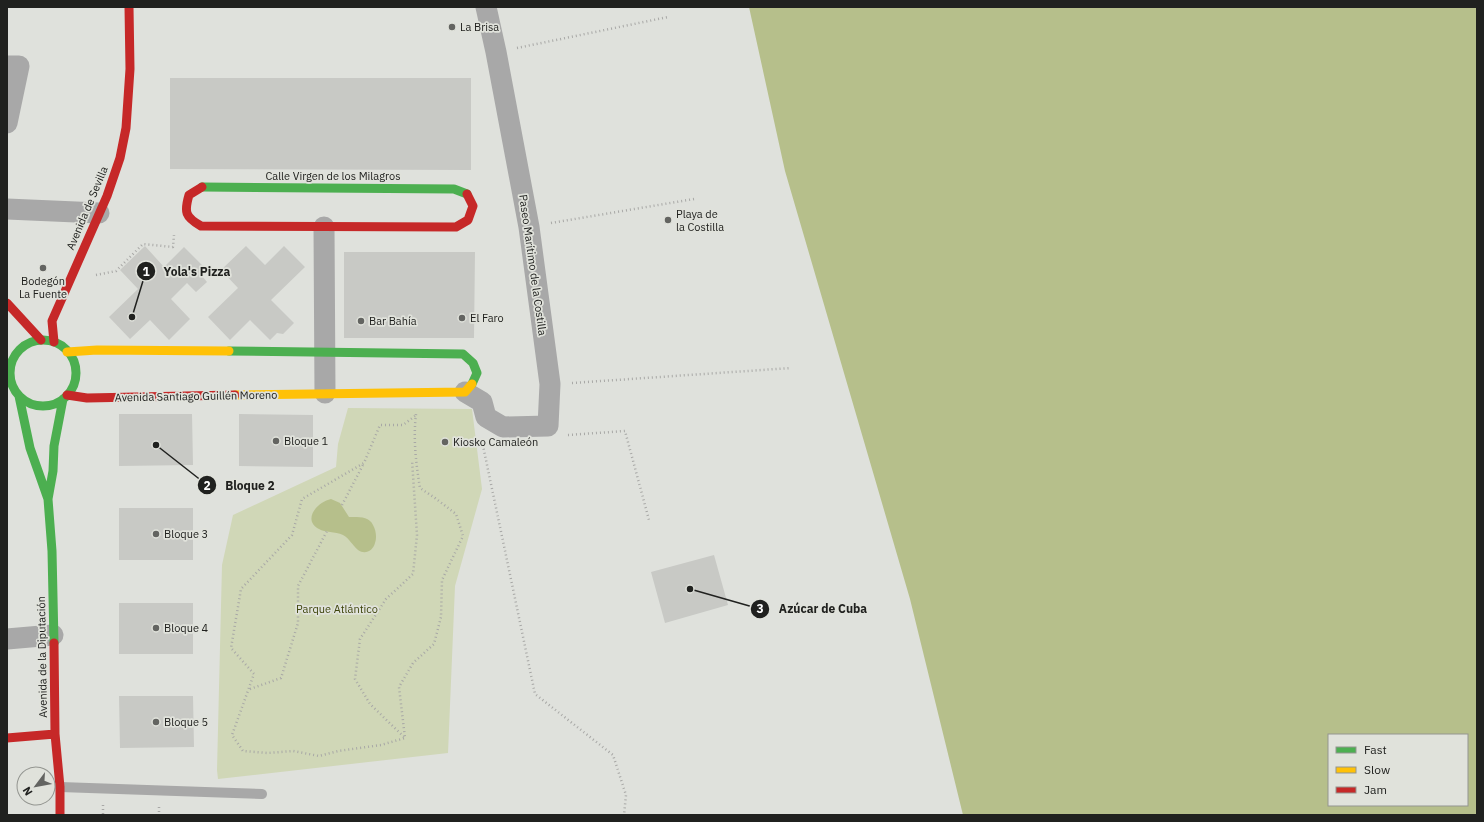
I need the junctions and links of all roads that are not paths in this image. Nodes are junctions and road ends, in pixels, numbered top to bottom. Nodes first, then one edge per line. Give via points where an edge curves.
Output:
1 (129, 7) edge
2 (486, 7) edge
3 (7, 66) edge
4 (7, 123) edge
5 (7, 209) edge
6 (99, 212) junction
7 (324, 227) junction
8 (7, 303) edge
9 (41, 340) junction
10 (54, 342) junction
11 (67, 352) junction
12 (325, 352) junction
13 (9, 365) edge
14 (465, 392) junction
15 (14, 393) edge
16 (326, 393) junction
17 (65, 397) junction
18 (48, 499) junction
19 (53, 635) junction
20 (7, 639) edge
21 (55, 734) junction
22 (7, 738) edge
23 (60, 787) junction
24 (262, 794) dead end
25 (60, 815) edge

1 - 6 street, Avenida de Sevilla via 130,69 126,128 118,163
2 - 14 street, Paseo Marítimo de la Costilla via 529,227 550,384 548,426 504,427 486,417 482,402
3 - 4 street via 19,66
5 - 6 street
6 - 10 street, Avenida de Sevilla via 52,321
7 - 7 street, Calle Virgen de los Milagros via 456,226 468,220 473,206 467,194 454,189 202,187 189,195 184,208 190,220 201,226
7 - 12 street
8 - 9 street
9 - 10 street
9 - 13 street via 21,349
10 - 11 street
11 - 12 street
11 - 17 street via 73,362 75,374 73,386
12 - 14 street via 463,354 473,363 477,373 474,383
12 - 16 street
13 - 15 street
14 - 16 street, Avenida Santiago Guillén Moreno
15 - 17 street via 37,405 51,405
15 - 18 street, Avenida de la Diputación
16 - 17 street, Avenida Santiago Guillén Moreno
17 - 18 street, Avenida de la Diputación via 54,446
18 - 19 street, Avenida de la Diputación via 52,551
19 - 20 street
19 - 21 street, Avenida de la Diputación
21 - 22 street
21 - 23 street, Avenida de la Diputación
23 - 24 lane
23 - 25 street, Avenida de la Diputación

